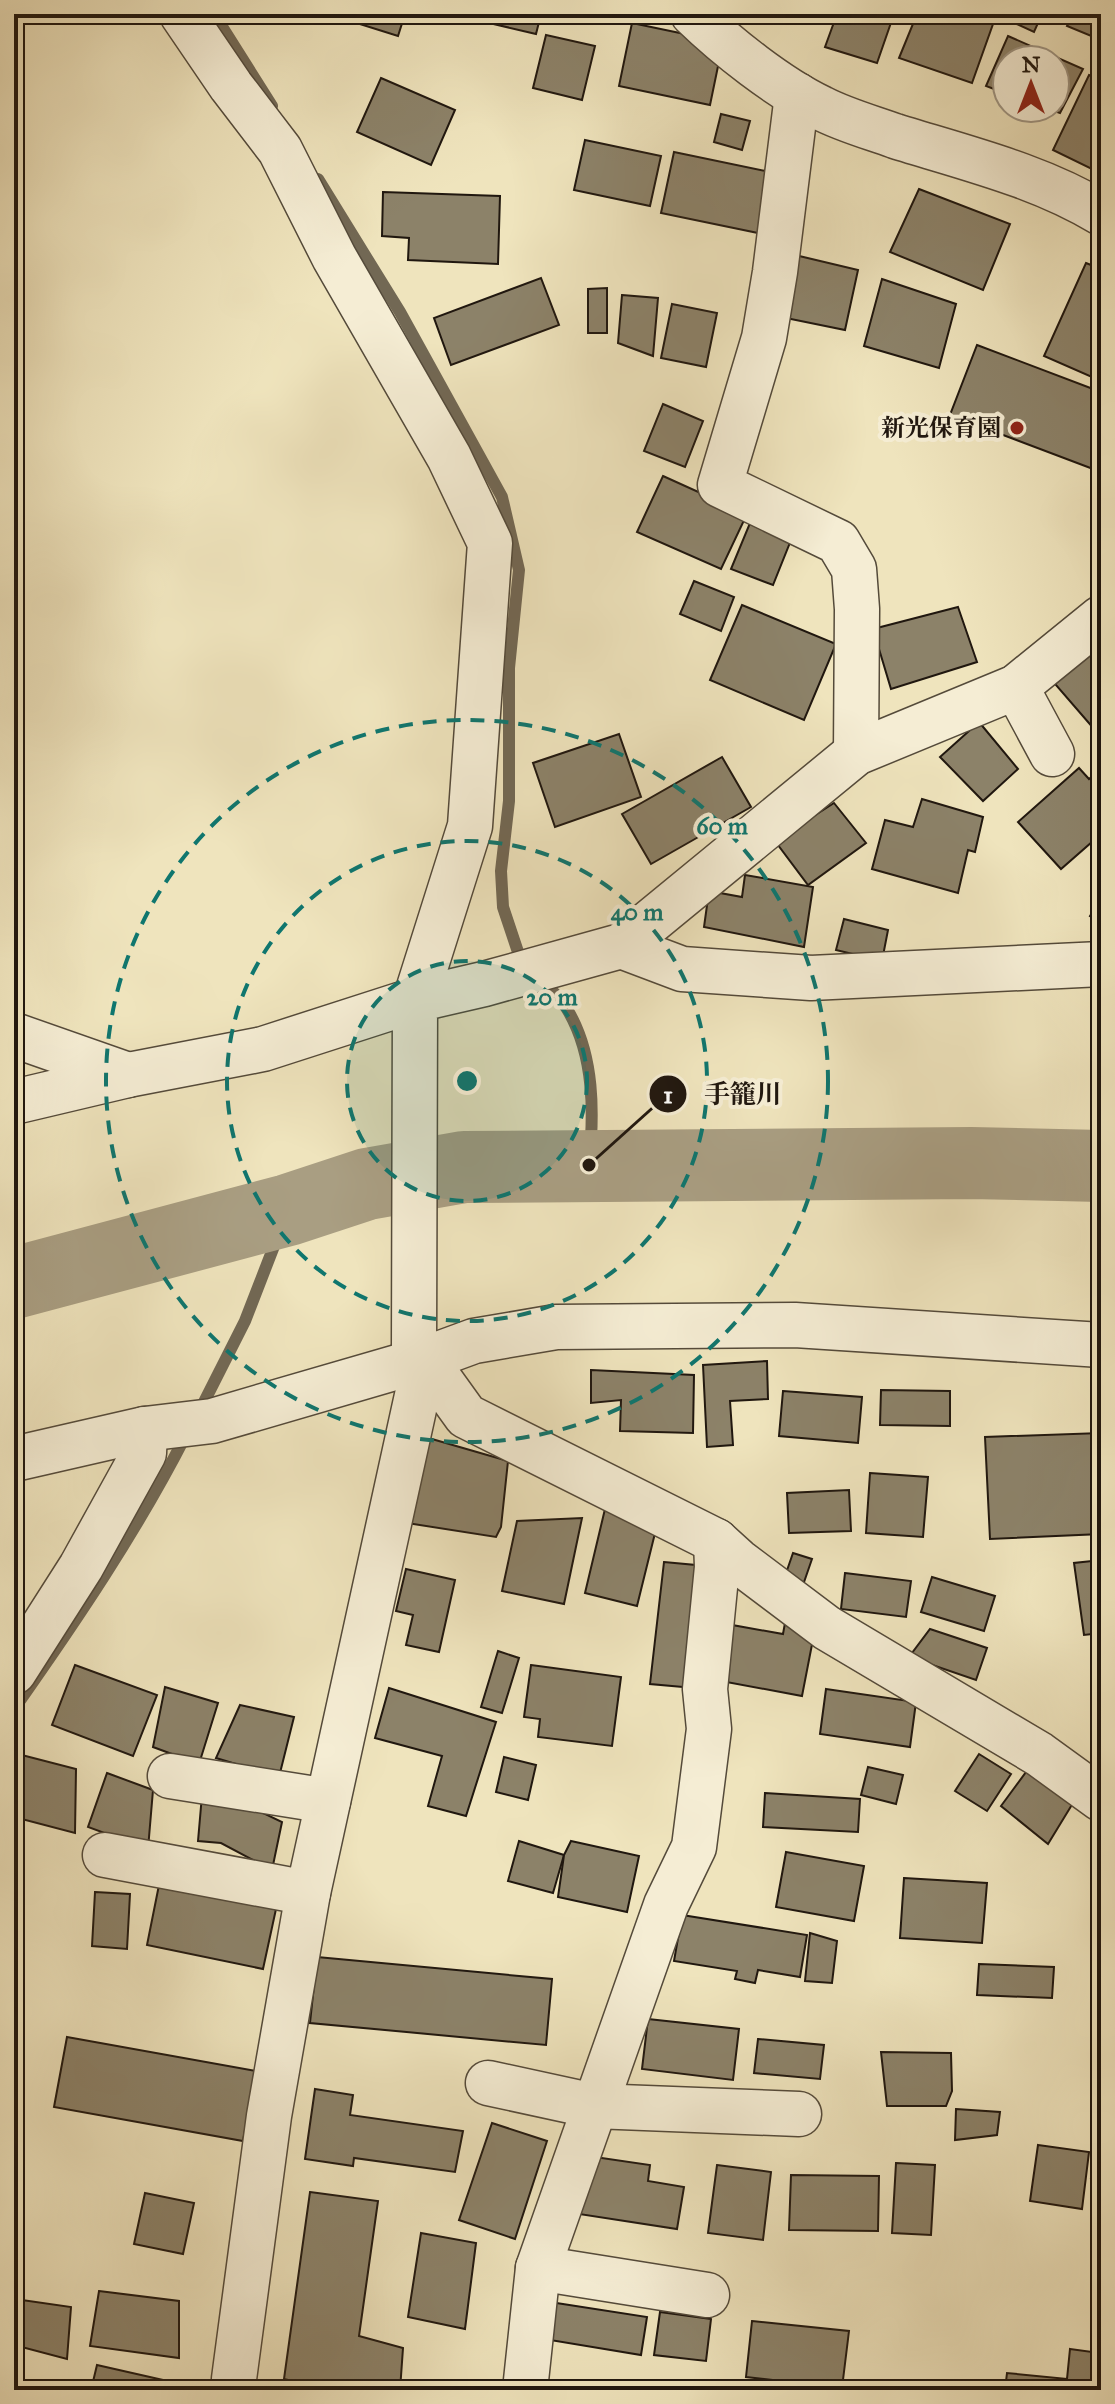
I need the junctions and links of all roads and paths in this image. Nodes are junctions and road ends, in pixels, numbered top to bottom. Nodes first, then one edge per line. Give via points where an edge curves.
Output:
1 (182, 14) edge
2 (693, 14) edge
3 (797, 95) junction
4 (1101, 213) edge
5 (1101, 618) edge
6 (1016, 687) junction
7 (856, 753) junction
8 (1052, 754) dead end
9 (621, 946) junction
10 (1101, 964) edge
11 (415, 1000) junction
12 (14, 1035) edge
13 (128, 1075) junction
14 (14, 1102) edge
15 (1101, 1345) edge
16 (419, 1355) junction
17 (176, 1426) junction
18 (14, 1459) edge
19 (716, 1541) junction
20 (14, 1672) edge
21 (170, 1776) dead end
22 (1101, 1799) edge
23 (328, 1801) junction
24 (105, 1855) dead end
25 (308, 1893) junction
26 (488, 2083) dead end
27 (594, 2106) junction
28 (799, 2114) dead end
29 (538, 2268) junction
30 (707, 2295) dead end
31 (234, 2390) edge
32 (525, 2390) edge

1 - 11 street via 280,150 334,257 449,457 490,543 470,826
2 - 3 street
3 - 4 street via 854,122 1049,186
3 - 7 street via 764,338 720,485 838,542 854,569
5 - 6 street
6 - 7 street
6 - 8 street
7 - 9 street
9 - 10 street via 682,969 811,978
9 - 11 street
11 - 13 street via 263,1049
11 - 16 street
12 - 13 street
13 - 14 street
15 - 16 street via 795,1325 556,1327
16 - 17 street
16 - 19 street via 466,1416
16 - 23 street
17 - 18 street
17 - 20 street via 144,1453 81,1567
19 - 22 street via 827,1628 1039,1754
19 - 27 street via 705,1689 709,1729 694,1847 666,1905
21 - 23 street
23 - 25 street
24 - 25 street
25 - 31 street via 269,2116
26 - 27 street
27 - 28 street
27 - 29 street
29 - 30 street
29 - 32 street

